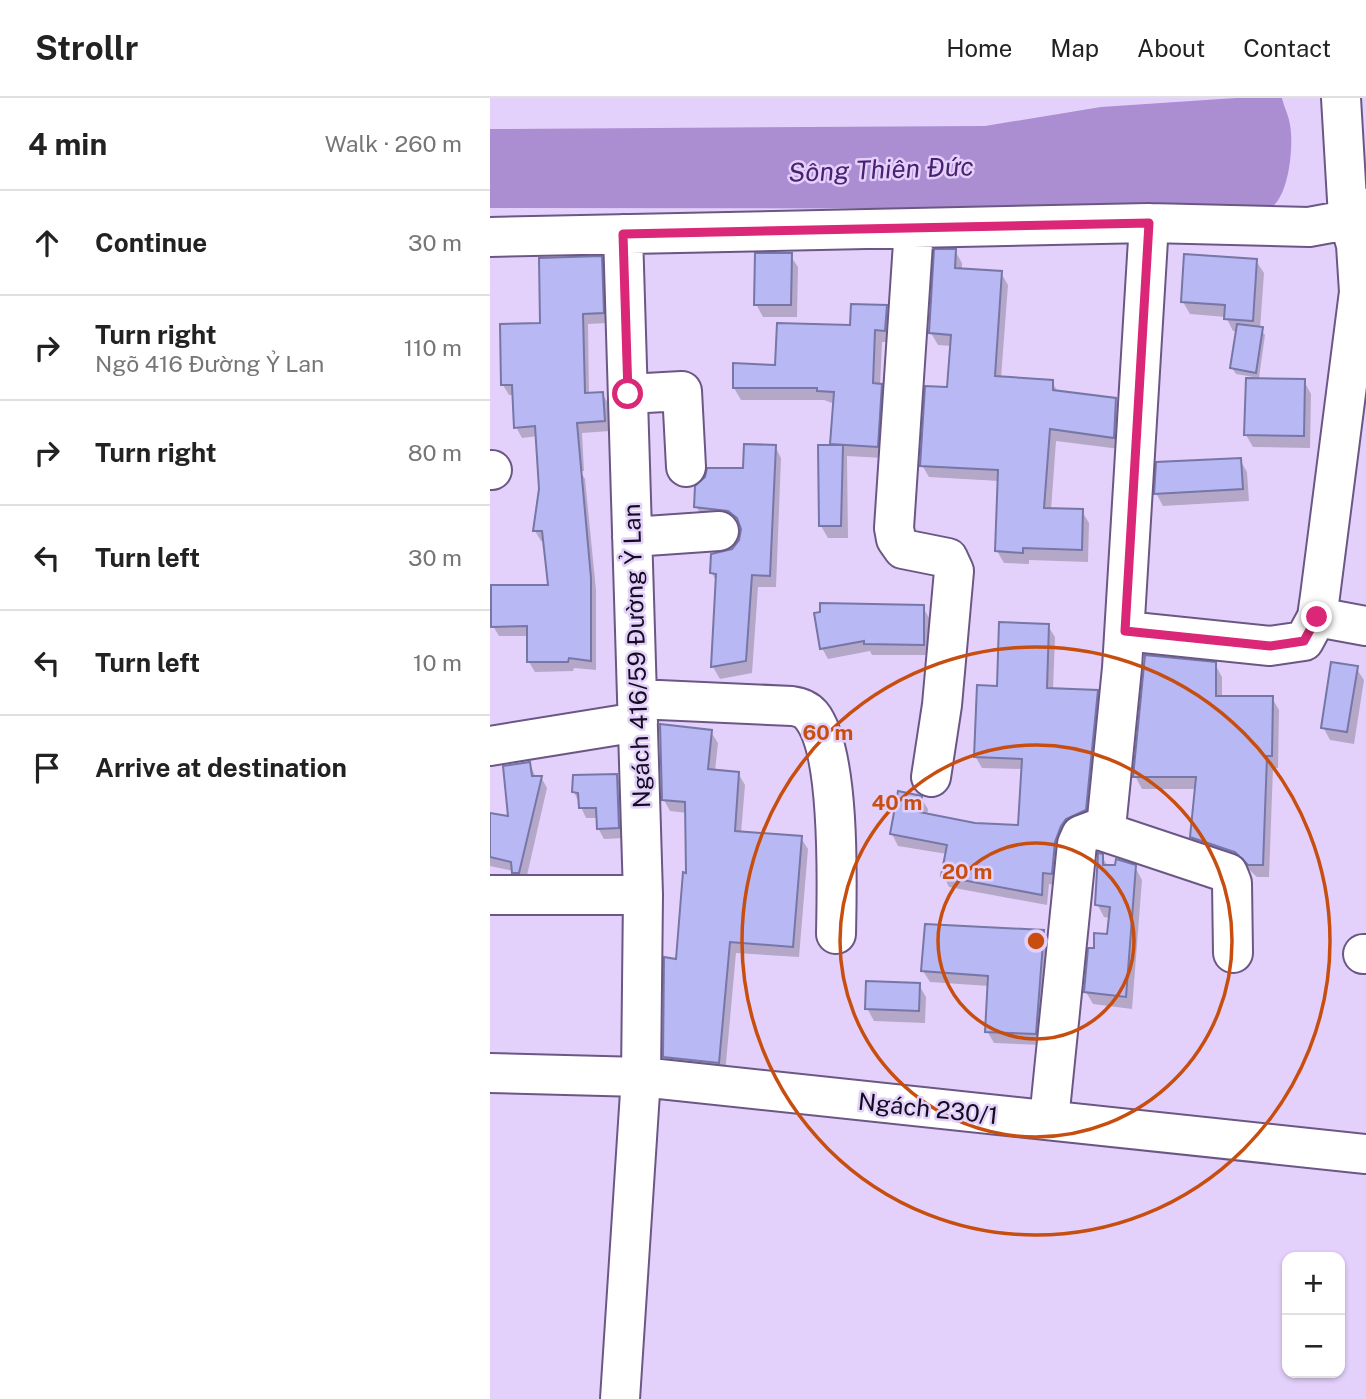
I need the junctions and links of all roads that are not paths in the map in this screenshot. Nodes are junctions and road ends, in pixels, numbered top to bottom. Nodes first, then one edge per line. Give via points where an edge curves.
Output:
1 (1341, 98) edge
2 (1357, 213) edge
3 (1149, 223) junction
4 (914, 228) junction
5 (623, 234) junction
6 (490, 237) edge
7 (628, 394) junction
8 (686, 467) dead end
9 (719, 531) dead end
10 (632, 537) junction
11 (1317, 617) junction
12 (1366, 626) edge
13 (1125, 631) junction
14 (638, 710) junction
15 (490, 746) edge
16 (931, 777) dead end
17 (1099, 830) junction
18 (490, 895) edge
19 (643, 895) junction
20 (836, 934) dead end
21 (1233, 953) dead end
22 (490, 1073) edge
23 (641, 1077) junction
24 (1049, 1121) junction
25 (1366, 1154) edge
26 (620, 1399) edge

1 - 2 street
2 - 3 street via 1309,227
2 - 11 street via 1359,292
3 - 4 street
3 - 13 street
4 - 5 street
4 - 16 street via 894,528 903,549 948,558 954,571
5 - 6 street
5 - 7 street, Ngách 416/59 Đường Ỷ Lan
7 - 8 street via 682,391
7 - 10 street, Ngách 416/59 Đường Ỷ Lan
9 - 10 street
10 - 14 street, Ngách 416/59 Đường Ỷ Lan
11 - 12 street
11 - 13 street via 1304,641 1291,645
13 - 17 street via 1107,818
14 - 15 street
14 - 19 street, Ngách 416/59 Đường Ỷ Lan
14 - 20 street via 792,706 809,712 826,756 835,814
17 - 21 street via 1228,873
17 - 24 street via 1081,835 1077,844
18 - 19 street
19 - 23 street, Ngách 416/59 Đường Ỷ Lan
22 - 23 street, Ngách 230/1
23 - 24 street, Ngách 230/1
23 - 26 street, Ngách 416/59 Đường Ỷ Lan
24 - 25 street, Ngách 230/1

